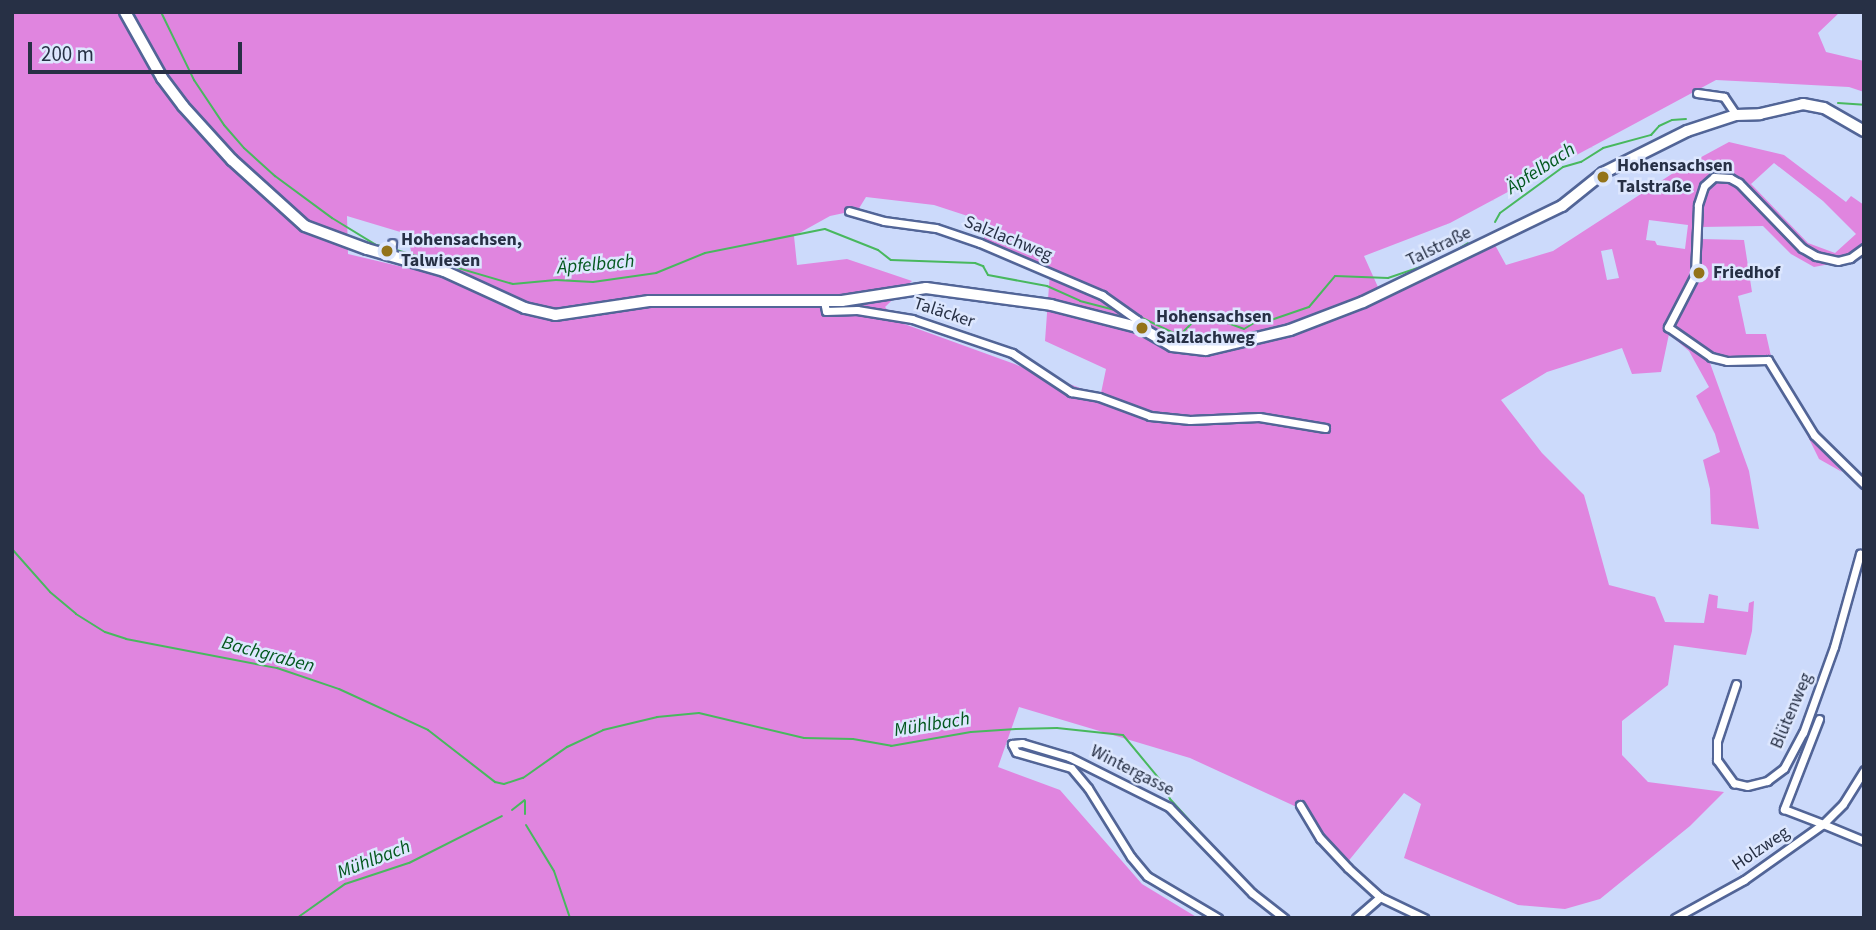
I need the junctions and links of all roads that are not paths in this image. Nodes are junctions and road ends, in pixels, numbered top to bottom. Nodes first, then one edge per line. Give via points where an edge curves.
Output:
1 (125, 12) edge
2 (1697, 93) dead end
3 (1737, 115) junction
4 (1864, 131) edge
5 (849, 211) dead end
6 (392, 243) dead end
7 (1864, 248) edge
8 (390, 256) junction
9 (824, 301) junction
10 (1141, 328) junction
11 (1325, 428) dead end
12 (1864, 484) edge
13 (1864, 555) edge
14 (1736, 684) dead end
15 (1819, 719) dead end
16 (1864, 770) edge
17 (1300, 805) dead end
18 (1823, 824) junction
19 (1864, 841) edge
20 (1380, 897) junction
21 (1218, 918) edge
22 (1284, 918) edge
23 (1356, 918) edge
24 (1424, 918) edge
25 (1675, 918) edge

1 - 8 street via 162,78 232,160 306,226
2 - 3 street via 1724,97
3 - 4 street, Talstraße via 1803,104 1837,114
3 - 10 street, Talstraße via 1687,131 1603,173 1562,206 1439,268 1290,330 1206,351 1172,346
5 - 10 street, Salzlachweg via 936,228 980,243 1102,295 1138,320
6 - 8 street
7 - 12 street via 1838,261 1816,256 1802,248 1739,184 1714,177 1704,186 1698,205 1695,275 1668,327 1711,357 1768,360 1814,435
8 - 9 street via 444,271 525,308 555,315 649,301
9 - 10 street, Taläcker via 926,288 1051,305
9 - 11 street, Taläcker via 826,311 857,310 912,319 1012,353 1071,392 1150,416 1190,420 1259,417
13 - 14 street, Blütenweg via 1860,555 1803,733 1784,768 1767,781 1747,786 1734,783 1717,760 1717,741
15 - 18 street via 1784,809
16 - 18 street, Holzweg via 1843,804
17 - 20 street via 1320,838
18 - 19 street
18 - 25 street, Holzweg via 1744,880
20 - 23 street
20 - 24 street
21 - 22 street, Wintergasse via 1147,876 1071,768 1024,755 1012,748 1015,743 1069,757 1169,807 1252,893

